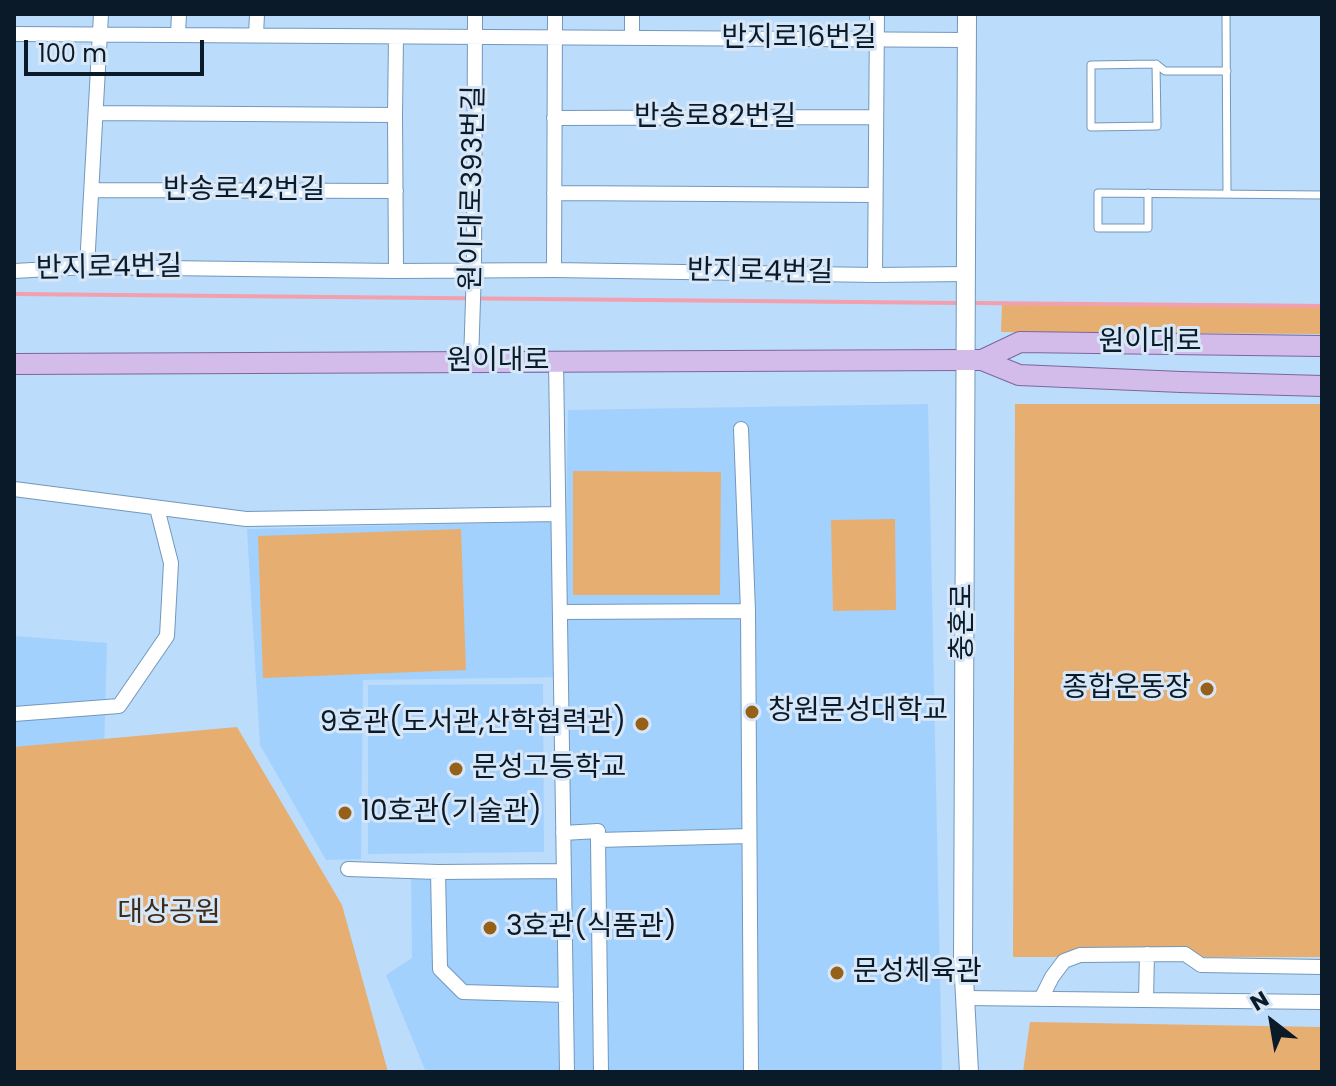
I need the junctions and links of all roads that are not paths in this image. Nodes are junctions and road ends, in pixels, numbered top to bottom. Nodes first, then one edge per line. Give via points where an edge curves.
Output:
1 (101, 14) edge
2 (179, 14) edge
3 (257, 14) edge
4 (475, 14) edge
5 (555, 14) edge
6 (632, 14) edge
7 (877, 14) edge
8 (967, 14) edge
9 (1226, 14) edge
10 (14, 34) edge
11 (100, 34) junction
12 (178, 34) junction
13 (256, 35) junction
14 (475, 36) junction
15 (396, 37) junction
16 (555, 38) junction
17 (632, 38) junction
18 (877, 40) junction
19 (966, 40) junction
20 (1156, 64) junction
21 (1227, 71) junction
22 (96, 113) junction
23 (395, 115) junction
24 (876, 117) junction
25 (554, 118) junction
26 (92, 190) junction
27 (396, 191) junction
28 (554, 193) junction
29 (1148, 193) junction
30 (1227, 194) junction
31 (875, 195) junction
32 (1322, 195) edge
33 (87, 267) junction
34 (474, 269) junction
35 (554, 270) junction
36 (14, 271) edge
37 (396, 271) junction
38 (875, 275) junction
39 (966, 278) junction
40 (1322, 346) edge
41 (973, 360) junction
42 (471, 362) junction
43 (556, 362) junction
44 (14, 364) edge
45 (1322, 386) edge
46 (741, 429) dead end
47 (14, 489) edge
48 (157, 508) junction
49 (558, 514) junction
50 (748, 611) junction
51 (560, 612) junction
52 (14, 714) edge
53 (563, 833) junction
54 (749, 836) junction
55 (598, 840) junction
56 (348, 869) dead end
57 (564, 871) junction
58 (438, 872) junction
59 (1147, 954) junction
60 (1322, 967) edge
61 (566, 995) junction
62 (965, 998) junction
63 (1041, 999) junction
64 (1146, 1000) junction
65 (1322, 1002) edge
66 (567, 1072) edge
67 (601, 1072) edge
68 (751, 1072) edge
69 (969, 1072) edge

1 - 11 street
2 - 12 street
3 - 13 street
4 - 14 street, 원이대로393번길
5 - 16 street
6 - 17 street
7 - 18 street
8 - 19 main road
9 - 21 lane
10 - 11 street, 반지로16번길
11 - 12 street, 반지로16번길
11 - 22 street
12 - 13 street, 반지로16번길
13 - 15 street, 반지로16번길
14 - 15 street, 반지로16번길
14 - 16 street, 반지로16번길
14 - 34 street, 원이대로393번길
15 - 23 street
16 - 17 street, 반지로16번길
16 - 25 street
17 - 18 street, 반지로16번길
18 - 19 street, 반지로16번길
18 - 24 street
19 - 39 main road
20 - 20 lane via 1091,65 1091,127 1157,126
20 - 21 lane via 1165,71
21 - 30 lane
22 - 23 street
22 - 26 street
23 - 27 street
24 - 25 street, 반송로82번길
24 - 31 street
25 - 28 street
26 - 27 street, 반송로42번길
26 - 33 street
27 - 37 street
28 - 31 street
28 - 35 street
29 - 29 lane via 1098,193 1098,228 1148,228
29 - 30 lane
30 - 32 lane
31 - 38 street
33 - 36 street, 반지로4번길
33 - 37 street, 반지로4번길
34 - 35 street, 반지로4번길
34 - 37 street, 반지로4번길
34 - 42 street, 원이대로393번길
35 - 38 street, 반지로4번길
38 - 39 street, 반지로4번길
39 - 41 main road, 충혼로
40 - 41 main road, 원이대로 via 1020,342
41 - 43 main road, 원이대로
41 - 45 main road, 원이대로 via 1019,375
41 - 62 main road, 충혼로
42 - 43 main road, 원이대로
42 - 44 main road, 원이대로
43 - 49 street
46 - 50 street
47 - 48 street
48 - 49 street via 246,519
48 - 52 street via 171,563 167,636 119,706
49 - 51 street
50 - 51 street
50 - 54 street
51 - 53 street
53 - 55 street via 598,831
53 - 57 street
54 - 55 street
54 - 68 street
55 - 67 street
56 - 58 street
57 - 58 street
57 - 61 street
58 - 61 street via 440,969 463,992
59 - 60 street via 1185,954 1201,965
59 - 63 street via 1080,955 1064,961
59 - 64 street
61 - 66 street
62 - 63 street
62 - 69 main road, 충혼로
63 - 64 street
64 - 65 street

